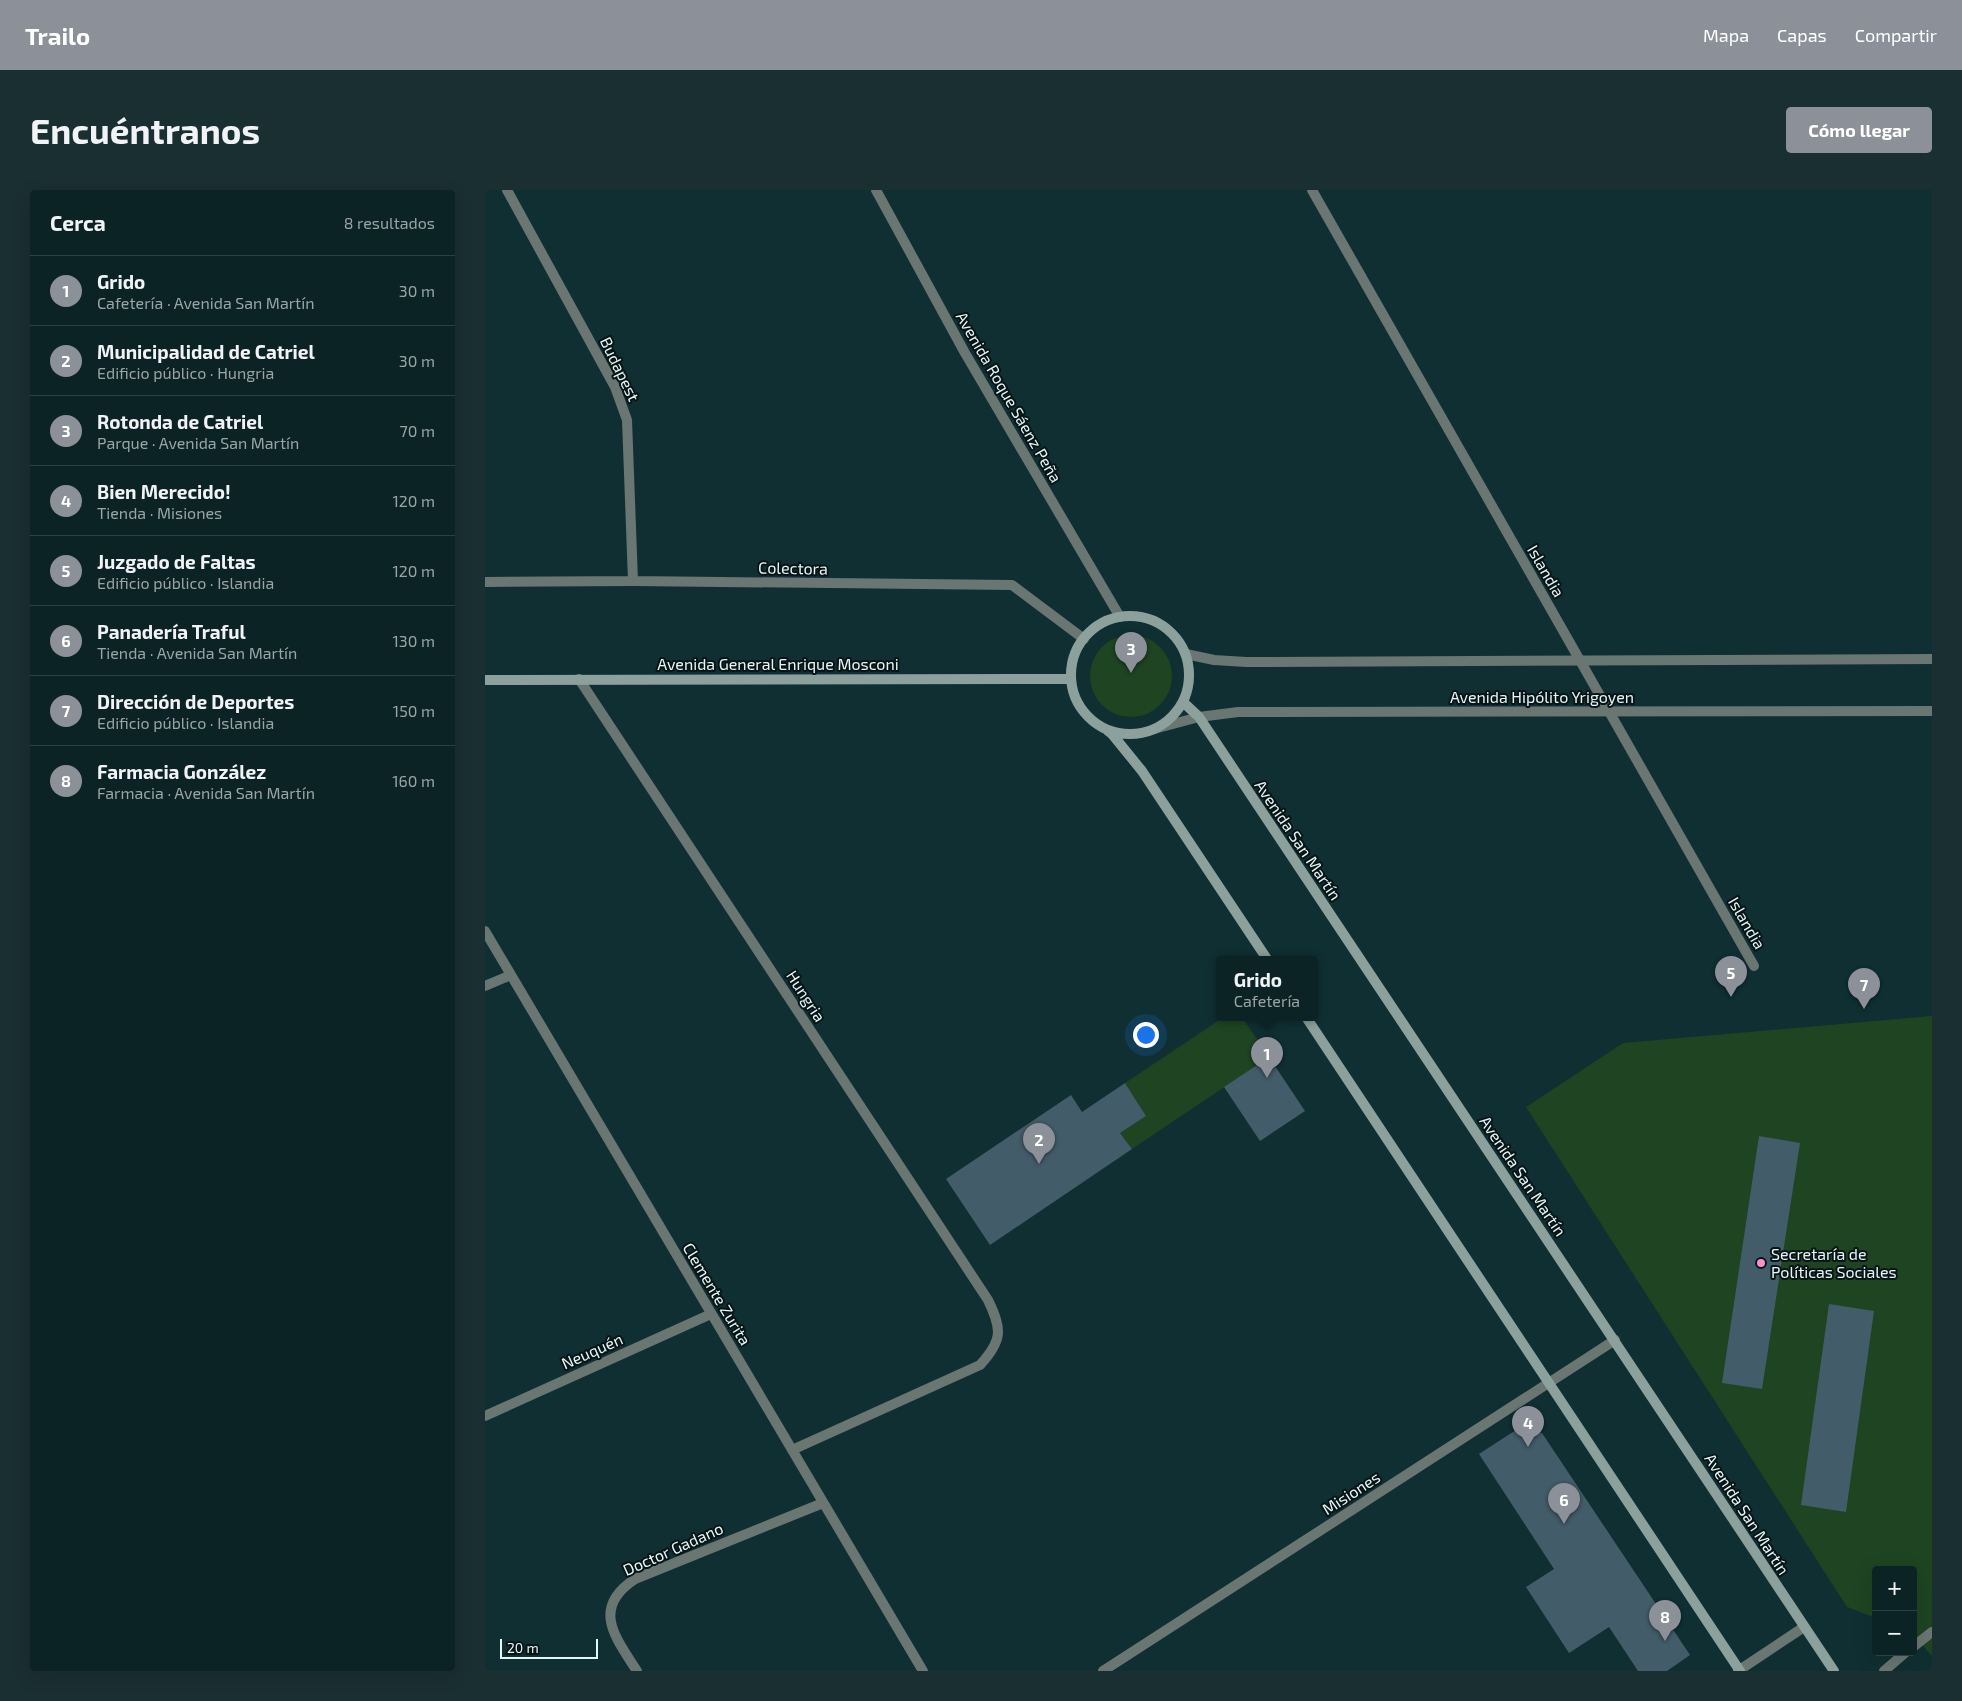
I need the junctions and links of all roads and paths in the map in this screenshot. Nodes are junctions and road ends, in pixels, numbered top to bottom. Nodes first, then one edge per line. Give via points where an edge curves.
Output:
1 (507, 190) edge
2 (876, 190) edge
3 (1312, 190) edge
4 (633, 581) junction
5 (485, 582) edge
6 (1120, 617) junction
7 (1084, 639) junction
8 (1186, 654) junction
9 (1932, 659) edge
10 (1579, 660) junction
11 (579, 679) junction
12 (1071, 679) junction
13 (485, 680) edge
14 (1183, 702) junction
15 (1932, 711) edge
16 (1610, 713) junction
17 (1199, 718) junction
18 (1096, 723) junction
19 (1154, 729) junction
20 (485, 931) edge
21 (1265, 956) edge
22 (1754, 966) dead end
23 (511, 975) junction
24 (485, 986) edge
25 (1309, 1021) edge
26 (711, 1314) junction
27 (1615, 1340) junction
28 (1549, 1384) junction
29 (485, 1416) edge
30 (792, 1450) junction
31 (823, 1503) junction
32 (1804, 1626) junction
33 (1932, 1632) edge
34 (1917, 1644) edge
35 (1902, 1656) edge
36 (637, 1671) edge
37 (923, 1671) edge
38 (1103, 1671) edge
39 (1739, 1671) edge
40 (1834, 1671) edge
41 (1883, 1671) edge

1 - 4 street, Budapest via 615,387 627,420
2 - 6 street, Avenida Roque Sáenz Peña via 965,353
3 - 10 street, Islandia
4 - 5 street, Colectora
4 - 7 street, Colectora via 1012,586
6 - 7 main road via 1104,622
6 - 8 main road via 1138,616 1154,621 1177,638
7 - 12 main road via 1076,651
8 - 10 street via 1246,662
8 - 14 main road via 1188,690
9 - 10 street
10 - 16 street, Islandia
11 - 12 main road, Avenida General Enrique Mosconi
11 - 13 main road, Avenida General Enrique Mosconi
11 - 30 street, Hungria via 996,1316 999,1334 993,1350 980,1365
12 - 18 main road via 1083,711
14 - 17 main road, Avenida San Martín
14 - 19 main road via 1171,718
15 - 16 street, Avenida Hipólito Yrigoyen
16 - 17 street, Avenida Hipólito Yrigoyen via 1238,712
16 - 22 street, Islandia
17 - 19 street, Avenida Hipólito Yrigoyen
17 - 27 main road, Avenida San Martín
18 - 19 main road via 1114,732 1134,734
18 - 21 main road via 1112,734 1143,771
20 - 23 street, Clemente Zurita
23 - 24 street
23 - 26 street, Clemente Zurita
25 - 28 main road
26 - 29 street, Neuquén
26 - 30 street, Clemente Zurita
27 - 28 street, Misiones
27 - 32 main road, Avenida San Martín
28 - 38 street, Misiones
28 - 39 main road
30 - 31 street, Clemente Zurita
31 - 36 street, Doctor Gadano via 635,1579 623,1587 609,1612 611,1627
31 - 37 street, Clemente Zurita
32 - 39 street
32 - 40 main road, Avenida San Martín
33 - 34 street
35 - 41 street

